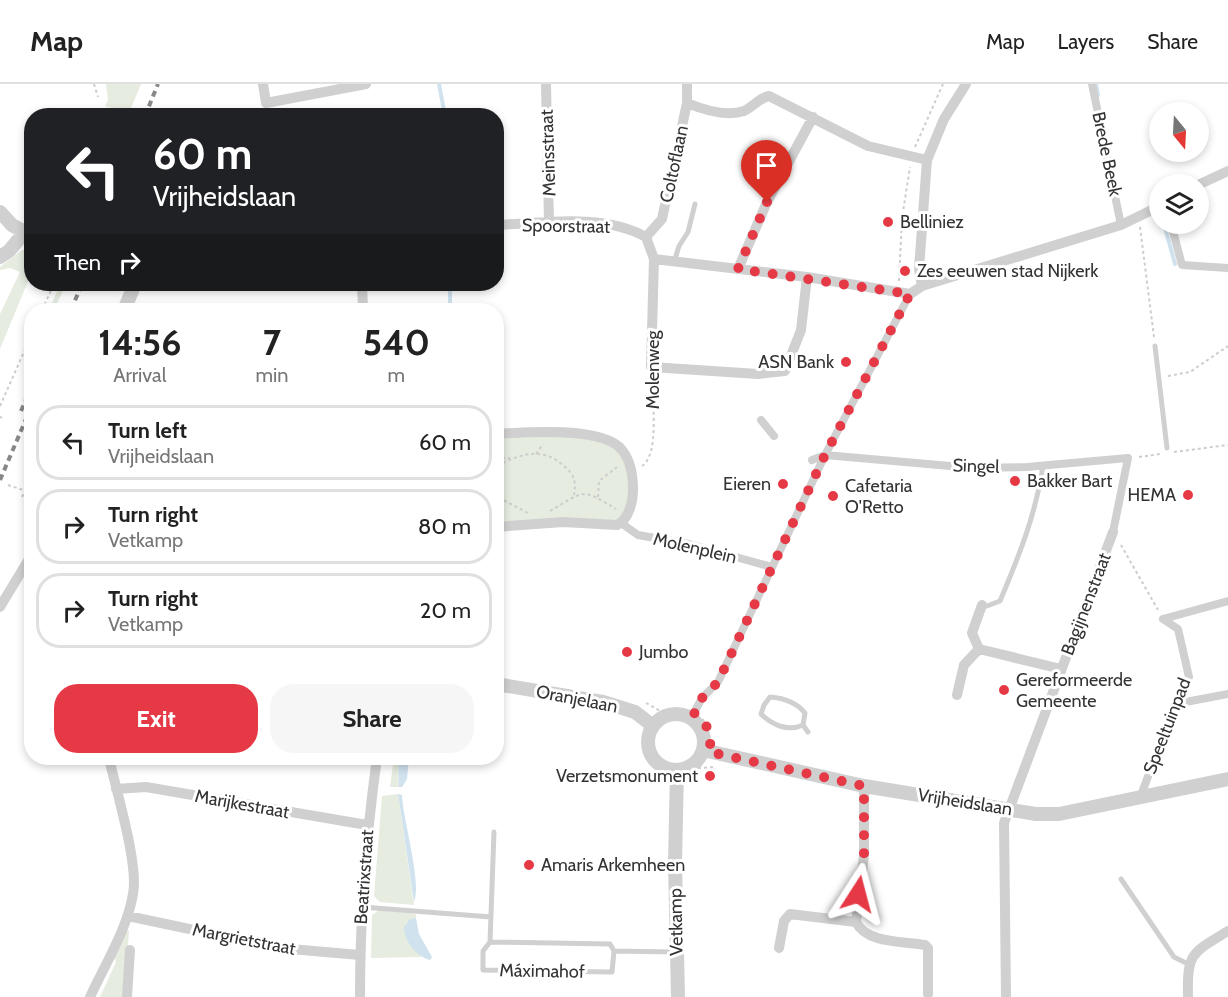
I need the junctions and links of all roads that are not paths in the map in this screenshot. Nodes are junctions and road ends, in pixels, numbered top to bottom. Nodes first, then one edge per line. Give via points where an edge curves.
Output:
1 (263, 84) edge
2 (366, 84) edge
3 (546, 84) edge
4 (687, 84) edge
5 (966, 84) edge
6 (1092, 84) edge
7 (687, 104) junction
8 (813, 117) junction
9 (927, 160) junction
10 (1228, 171) edge
11 (1209, 180) edge
12 (695, 204) dead end
13 (0, 212) edge
14 (1149, 212) edge
15 (549, 222) junction
16 (504, 225) edge
17 (1121, 225) junction
18 (24, 231) edge
19 (1174, 234) edge
20 (646, 237) junction
21 (24, 238) edge
22 (0, 257) edge
23 (654, 260) junction
24 (674, 262) junction
25 (1228, 268) edge
26 (738, 269) junction
27 (807, 277) junction
28 (922, 286) junction
29 (910, 294) junction
30 (1155, 346) road end
31 (761, 420) dead end
32 (504, 434) edge
33 (774, 436) dead end
34 (1167, 447) dead end
35 (825, 455) junction
36 (1128, 458) joint
37 (812, 460) dead end
38 (1043, 465) junction
39 (623, 519) junction
40 (504, 526) edge
41 (1113, 532) joint
42 (763, 558) dead end
43 (24, 567) edge
44 (772, 567) junction
45 (1228, 601) edge
46 (982, 605) joint
47 (0, 607) edge
48 (979, 649) junction
49 (1061, 669) junction
50 (504, 685) edge
51 (1228, 694) edge
52 (957, 695) dead end
53 (1175, 704) junction
54 (692, 715) junction
55 (651, 725) junction
56 (803, 725) junction
57 (808, 732) dead end
58 (706, 751) junction
59 (111, 765) edge
60 (376, 765) edge
61 (676, 772) junction
62 (1228, 778) edge
63 (864, 786) junction
64 (116, 789) junction
65 (1140, 798) junction
66 (1010, 810) junction
67 (367, 825) junction
68 (494, 832) dead end
69 (1121, 879) dead end
70 (362, 907) junction
71 (128, 915) junction
72 (491, 917) junction
73 (856, 922) junction
74 (1228, 931) edge
75 (490, 942) junction
76 (779, 948) dead end
77 (130, 950) dead end
78 (614, 951) junction
79 (676, 952) junction
80 (360, 955) junction
81 (1188, 964) junction
82 (928, 994) dead end
83 (90, 997) edge
84 (127, 997) edge
85 (360, 997) edge
86 (678, 997) edge
87 (1006, 997) edge
88 (1188, 997) edge

1 - 2 street via 266,103
3 - 15 street, Meinsstraat
4 - 7 street, Coltoflaan
5 - 9 street via 944,119
6 - 17 street, Brede Beek
7 - 8 street via 708,112 745,111 760,98 769,96
7 - 20 street, Coltoflaan via 662,219
8 - 9 street via 868,146
8 - 26 street via 767,202
9 - 28 street via 919,269
10 - 11 street
12 - 24 lane
13 - 18 street
14 - 17 street
15 - 16 street, Spoorstraat
15 - 20 street, Spoorstraat via 626,228
17 - 28 street
19 - 25 street via 1182,265
20 - 23 street
21 - 22 street
23 - 24 street
23 - 27 street, Molenweg via 651,368 758,374 785,371 801,330
24 - 26 street
26 - 27 street
27 - 29 street
28 - 29 street
29 - 35 street
30 - 34 lane
31 - 33 street
32 - 39 street via 553,432 605,438 621,449 629,465 632,499
35 - 37 street
35 - 38 street, Singel via 973,468
35 - 44 street
36 - 38 street, Singel
36 - 41 street, Bagijnenstraat
38 - 46 lane via 1034,515 1015,567 999,601
39 - 40 street via 612,526 563,522
39 - 44 street, Molenplein via 638,535 688,540
41 - 49 street, Bagijnenstraat
42 - 44 street
43 - 47 street
44 - 54 street via 718,682
45 - 53 street, Speeltuinpad via 1163,619 1178,629 1189,678
46 - 48 street via 972,633
48 - 49 street
48 - 52 street via 964,666
49 - 66 street, Bagijnenstraat
50 - 55 street, Oranjelaan via 603,702 635,712
51 - 53 street
53 - 65 street, Speeltuinpad
54 - 55 street via 672,714
54 - 58 street
55 - 61 street via 648,743 654,759
56 - 56 lane via 805,713 800,707 781,698 770,698 764,705 761,714 769,721 795,729
56 - 57 lane
58 - 61 street
58 - 63 street, Vrijheidslaan
59 - 64 street
60 - 67 street, Beatrixstraat
61 - 79 street, Vetkamp
62 - 65 street, Vrijheidslaan
63 - 66 street, Vrijheidslaan
63 - 73 street via 864,855
64 - 67 street, Marijkestraat via 146,787
64 - 71 street via 134,873
65 - 66 street, Vrijheidslaan via 1059,814
66 - 87 street, Bagijnenstraat via 1004,823
67 - 70 street, Beatrixstraat
68 - 72 lane, Máximahof
69 - 81 lane via 1174,957
70 - 72 lane
70 - 80 street, Beatrixstraat
71 - 80 street, Margrietstraat via 279,948
71 - 83 street
72 - 75 lane, Máximahof
73 - 76 street via 790,914 784,921
73 - 82 street via 860,931 870,936 925,945
74 - 81 street via 1195,951
75 - 78 lane, Máximahof via 610,944
75 - 78 lane, Máximahof via 483,951 483,970 612,972
77 - 84 street
78 - 79 lane, Máximahof
79 - 86 street, Vetkamp
80 - 85 street, Beatrixstraat
81 - 88 street

